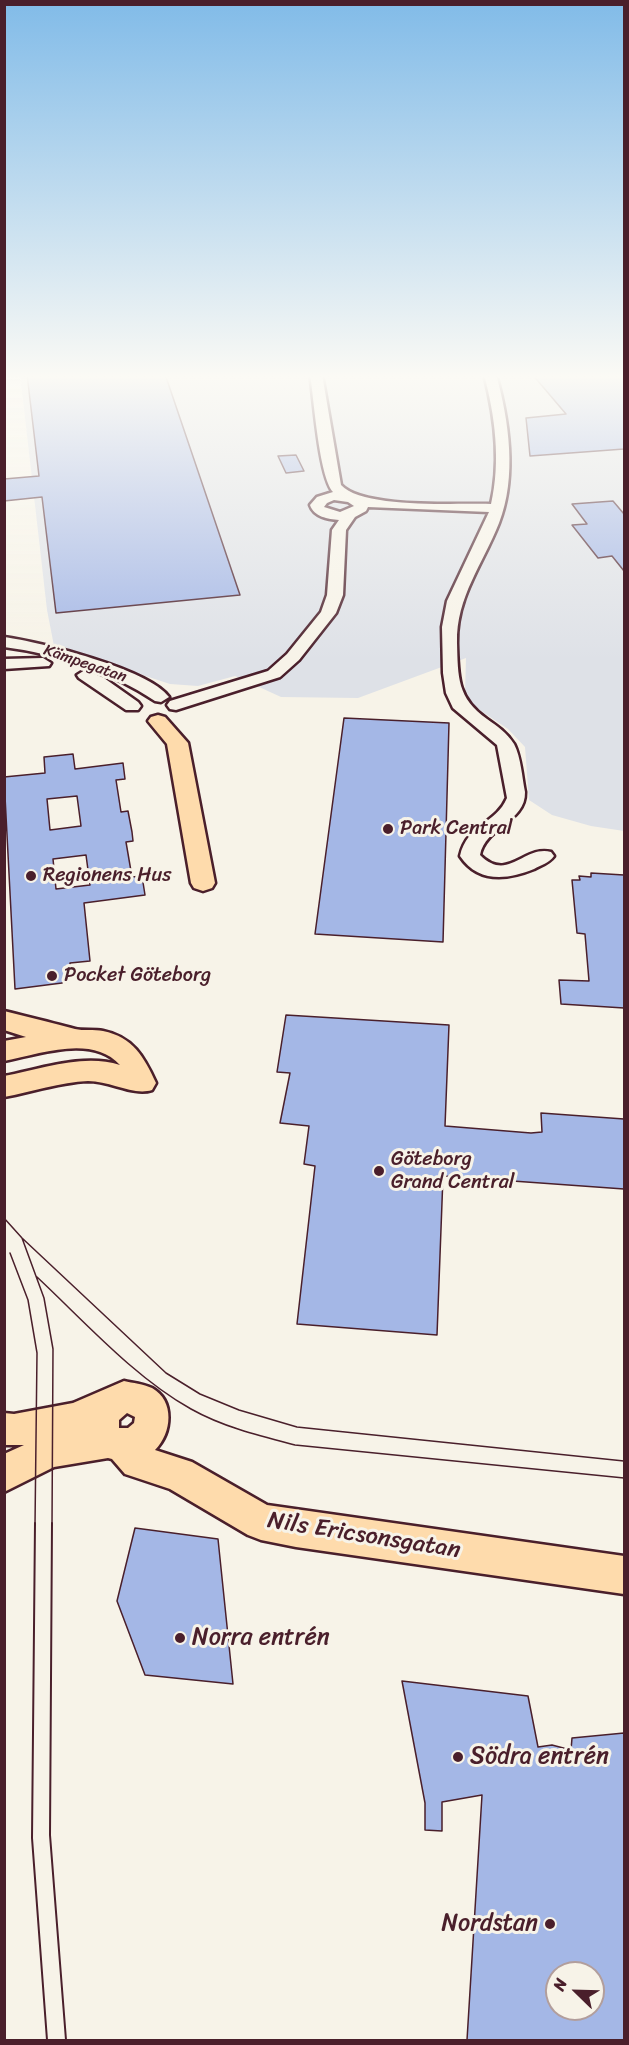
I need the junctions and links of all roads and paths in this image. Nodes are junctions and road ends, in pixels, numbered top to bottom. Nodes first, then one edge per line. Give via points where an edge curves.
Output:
1 (331, 469) edge
2 (504, 469) edge
3 (340, 491) junction
4 (324, 506) junction
5 (356, 508) junction
6 (496, 508) junction
7 (339, 530) junction
8 (4, 642) edge
9 (4, 656) edge
10 (43, 663) junction
11 (4, 664) edge
12 (169, 701) junction
13 (132, 706) junction
14 (158, 721) junction
15 (544, 856) dead end
16 (203, 883) dead end
17 (4, 1020) edge
18 (94, 1039) junction
19 (4, 1051) edge
20 (4, 1088) edge
21 (109, 1405) junction
22 (4, 1429) edge
23 (116, 1443) junction
24 (4, 1475) edge
25 (624, 1575) edge

1 - 3 street
2 - 6 street
3 - 4 street
3 - 5 street
4 - 5 street
4 - 7 street
5 - 6 street
5 - 7 street
6 - 15 street via 455,596 450,656 456,700 502,740 516,797 509,810 470,844 470,856 478,866 508,872
7 - 12 street via 335,595 328,613 287,663 262,679
8 - 12 street, Kämpegatan via 76,659 138,683
9 - 10 street, Kämpegatan
10 - 11 street, Kämpegatan
10 - 13 street, Kämpegatan via 92,678
12 - 13 street via 146,698
12 - 14 street via 177,710
13 - 14 street, Kämpegatan via 135,717
14 - 16 main road via 177,743
17 - 18 main road
18 - 19 main road
18 - 20 main road via 128,1056 142,1083 120,1074 85,1071
21 - 22 main road via 74,1419
21 - 23 main road via 100,1419 100,1427
21 - 23 main road via 133,1397 141,1399 152,1411 148,1434 141,1440
23 - 24 main road via 76,1443 45,1452
23 - 25 main road, Nils Ericsonsgatan via 138,1462 179,1474 261,1521

